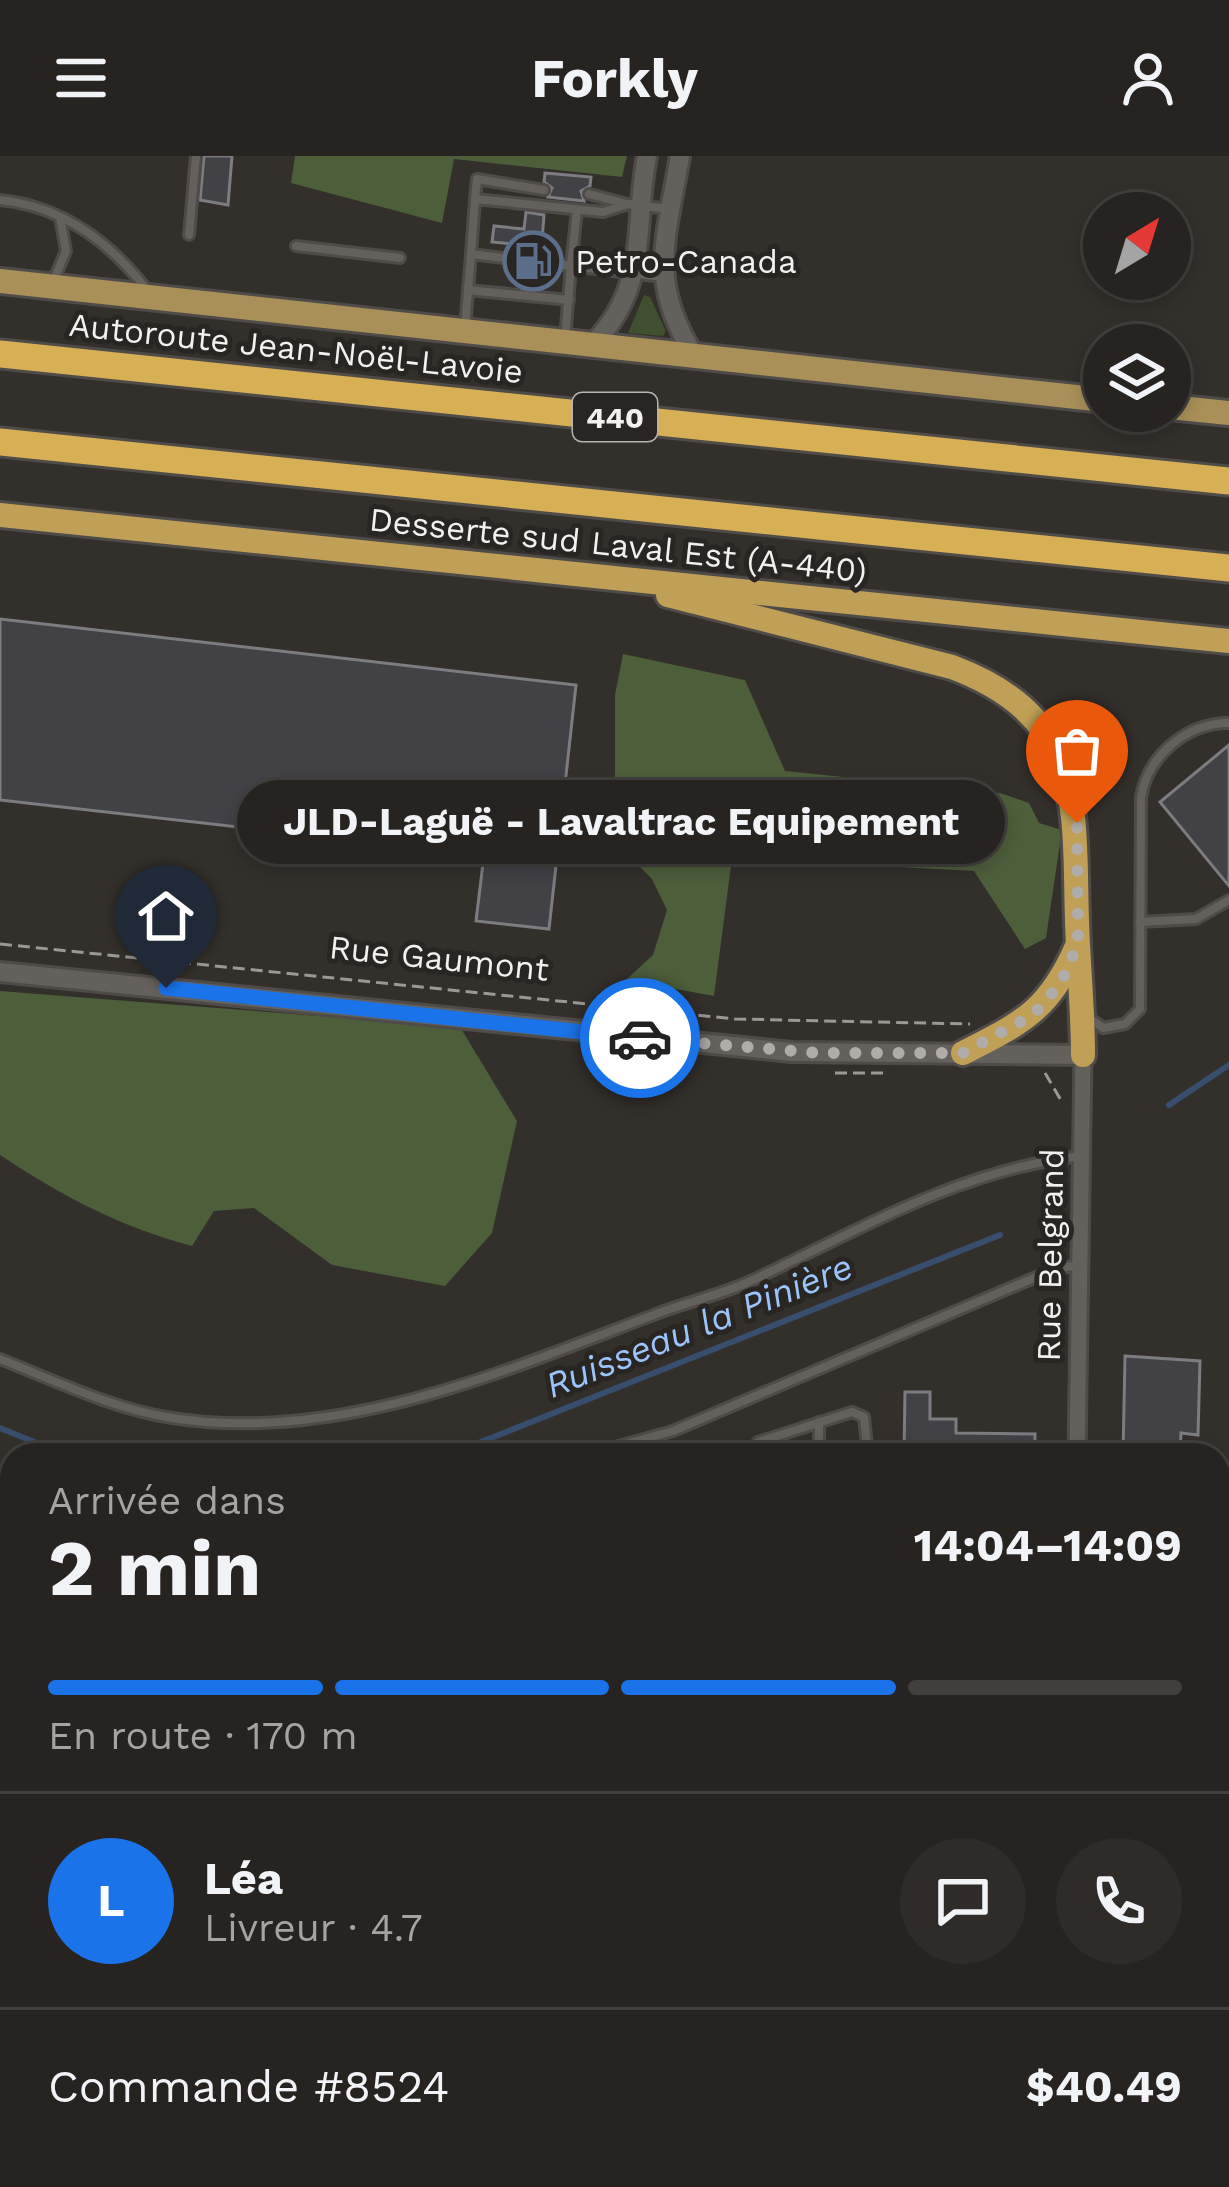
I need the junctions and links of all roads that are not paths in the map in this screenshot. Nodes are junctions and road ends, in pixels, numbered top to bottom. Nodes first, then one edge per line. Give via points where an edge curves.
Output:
1 (196, 156) edge
2 (647, 156) edge
3 (680, 156) edge
4 (544, 190) dead end
5 (590, 194) dead end
6 (475, 199) junction
7 (0, 200) edge
8 (634, 205) junction
9 (671, 209) junction
10 (577, 210) junction
11 (59, 215) junction
12 (189, 236) dead end
13 (296, 246) dead end
14 (471, 254) junction
15 (400, 259) dead end
16 (572, 266) junction
17 (635, 273) junction
18 (664, 278) junction
19 (0, 281) edge
20 (51, 286) junction
21 (468, 290) junction
22 (152, 296) junction
23 (568, 300) junction
24 (464, 329) junction
25 (565, 340) junction
26 (593, 344) junction
27 (0, 354) edge
28 (695, 357) junction
29 (1083, 398) edge
30 (1191, 409) edge
31 (1229, 413) edge
32 (0, 442) edge
33 (1229, 481) edge
34 (0, 515) edge
35 (1229, 568) edge
36 (602, 577) junction
37 (1229, 640) edge
38 (1229, 723) edge
39 (1229, 901) edge
40 (1140, 922) junction
41 (1078, 943) junction
42 (0, 972) edge
43 (1093, 1021) junction
44 (963, 1053) junction
45 (1083, 1055) junction
46 (1082, 1156) junction
47 (1079, 1265) junction
48 (0, 1359) edge
49 (819, 1422) junction
50 (628, 1443) edge
51 (757, 1443) edge
52 (819, 1443) edge
53 (867, 1443) edge
54 (1077, 1443) edge

1 - 12 lane
2 - 8 street
3 - 9 street
4 - 6 lane via 477,179
5 - 8 lane
6 - 10 lane
6 - 14 lane
7 - 11 lane
8 - 9 lane
8 - 10 lane
8 - 17 street
9 - 18 street
10 - 16 lane
11 - 20 lane via 65,257
11 - 22 lane
13 - 15 lane
14 - 16 lane
14 - 21 lane
16 - 17 lane
16 - 23 lane
17 - 18 lane
17 - 26 street via 621,311
18 - 28 street via 670,318
19 - 20 main road
20 - 22 main road
21 - 23 lane
21 - 24 lane
22 - 24 main road
23 - 25 lane
24 - 25 main road
25 - 26 main road
26 - 28 main road
27 - 33 highway, Autoroute Jean-Noël-Lavoie / 440
28 - 29 main road
30 - 31 main road
32 - 35 highway
34 - 36 highway, Desserte sud Laval Est (A-440)
36 - 37 highway, Desserte sud Laval Est (A-440)
36 - 41 highway via 931,660 1005,695 1049,742 1070,789 1080,854
38 - 40 lane via 1188,733 1147,772
39 - 40 lane via 1196,920
40 - 43 lane via 1140,1009 1125,1024
41 - 43 highway
41 - 44 highway via 1041,1008
42 - 44 street, Rue Gaumont via 792,1052
43 - 45 highway
44 - 45 street, Rue Gaumont
45 - 46 street, Rue Belgrand
46 - 47 street, Rue Belgrand
46 - 48 lane via 961,1181 731,1289 510,1372 366,1407 258,1422 169,1418
47 - 50 lane
47 - 54 street, Rue Belgrand
49 - 51 lane
49 - 52 lane
49 - 53 lane via 852,1412 864,1418

